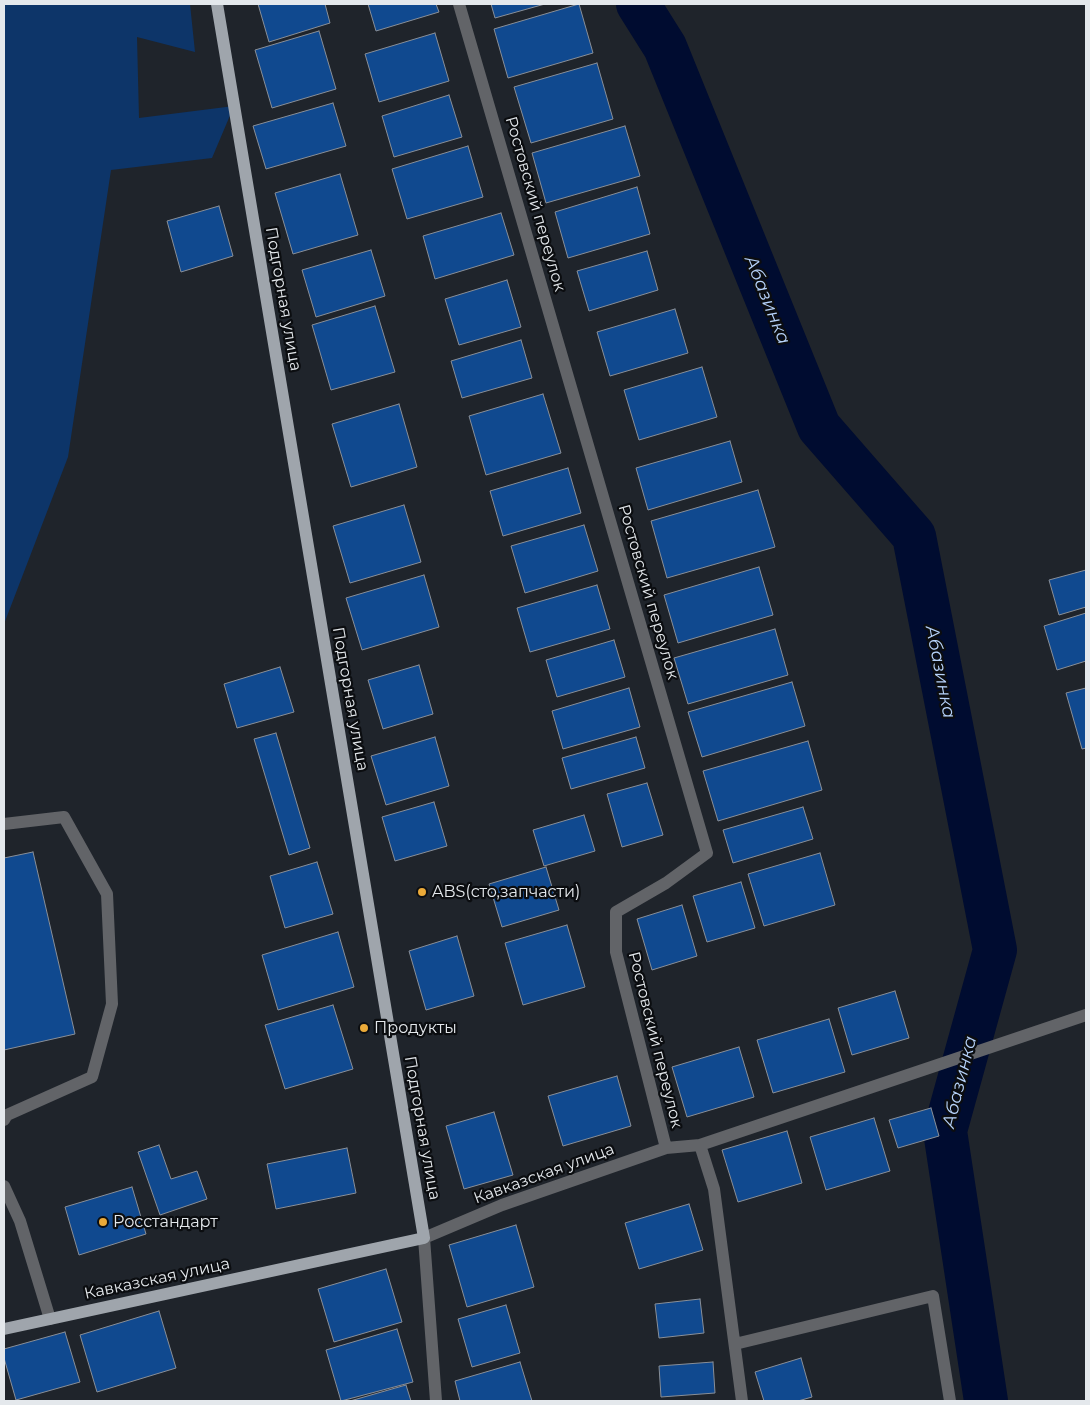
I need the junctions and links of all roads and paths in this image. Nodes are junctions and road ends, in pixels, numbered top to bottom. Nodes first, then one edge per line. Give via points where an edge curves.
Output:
1 (217, 4) edge
2 (460, 4) edge
3 (4, 824) edge
4 (1086, 1015) edge
5 (4, 1120) edge
6 (700, 1145) junction
7 (666, 1148) junction
8 (4, 1186) edge
9 (424, 1238) junction
10 (50, 1319) junction
11 (4, 1329) edge
12 (735, 1344) junction
13 (436, 1401) edge
14 (742, 1401) edge
15 (950, 1401) edge

1 - 9 main road, Подгорная улица
2 - 7 street, Ростовский переулок via 707,853 666,883 616,912 616,952
3 - 5 street via 64,817 107,894 112,1004 92,1077 7,1115
4 - 6 street, Кавказская улица
6 - 7 street, Кавказская улица
6 - 12 street, Ростовский переулок via 714,1189
7 - 9 street, Кавказская улица via 502,1205
8 - 10 street via 20,1221
9 - 10 main road, Кавказская улица
9 - 13 street, Подгорная улица
10 - 11 main road, Кавказская улица
12 - 14 street, Ростовский переулок
12 - 15 street via 932,1296

